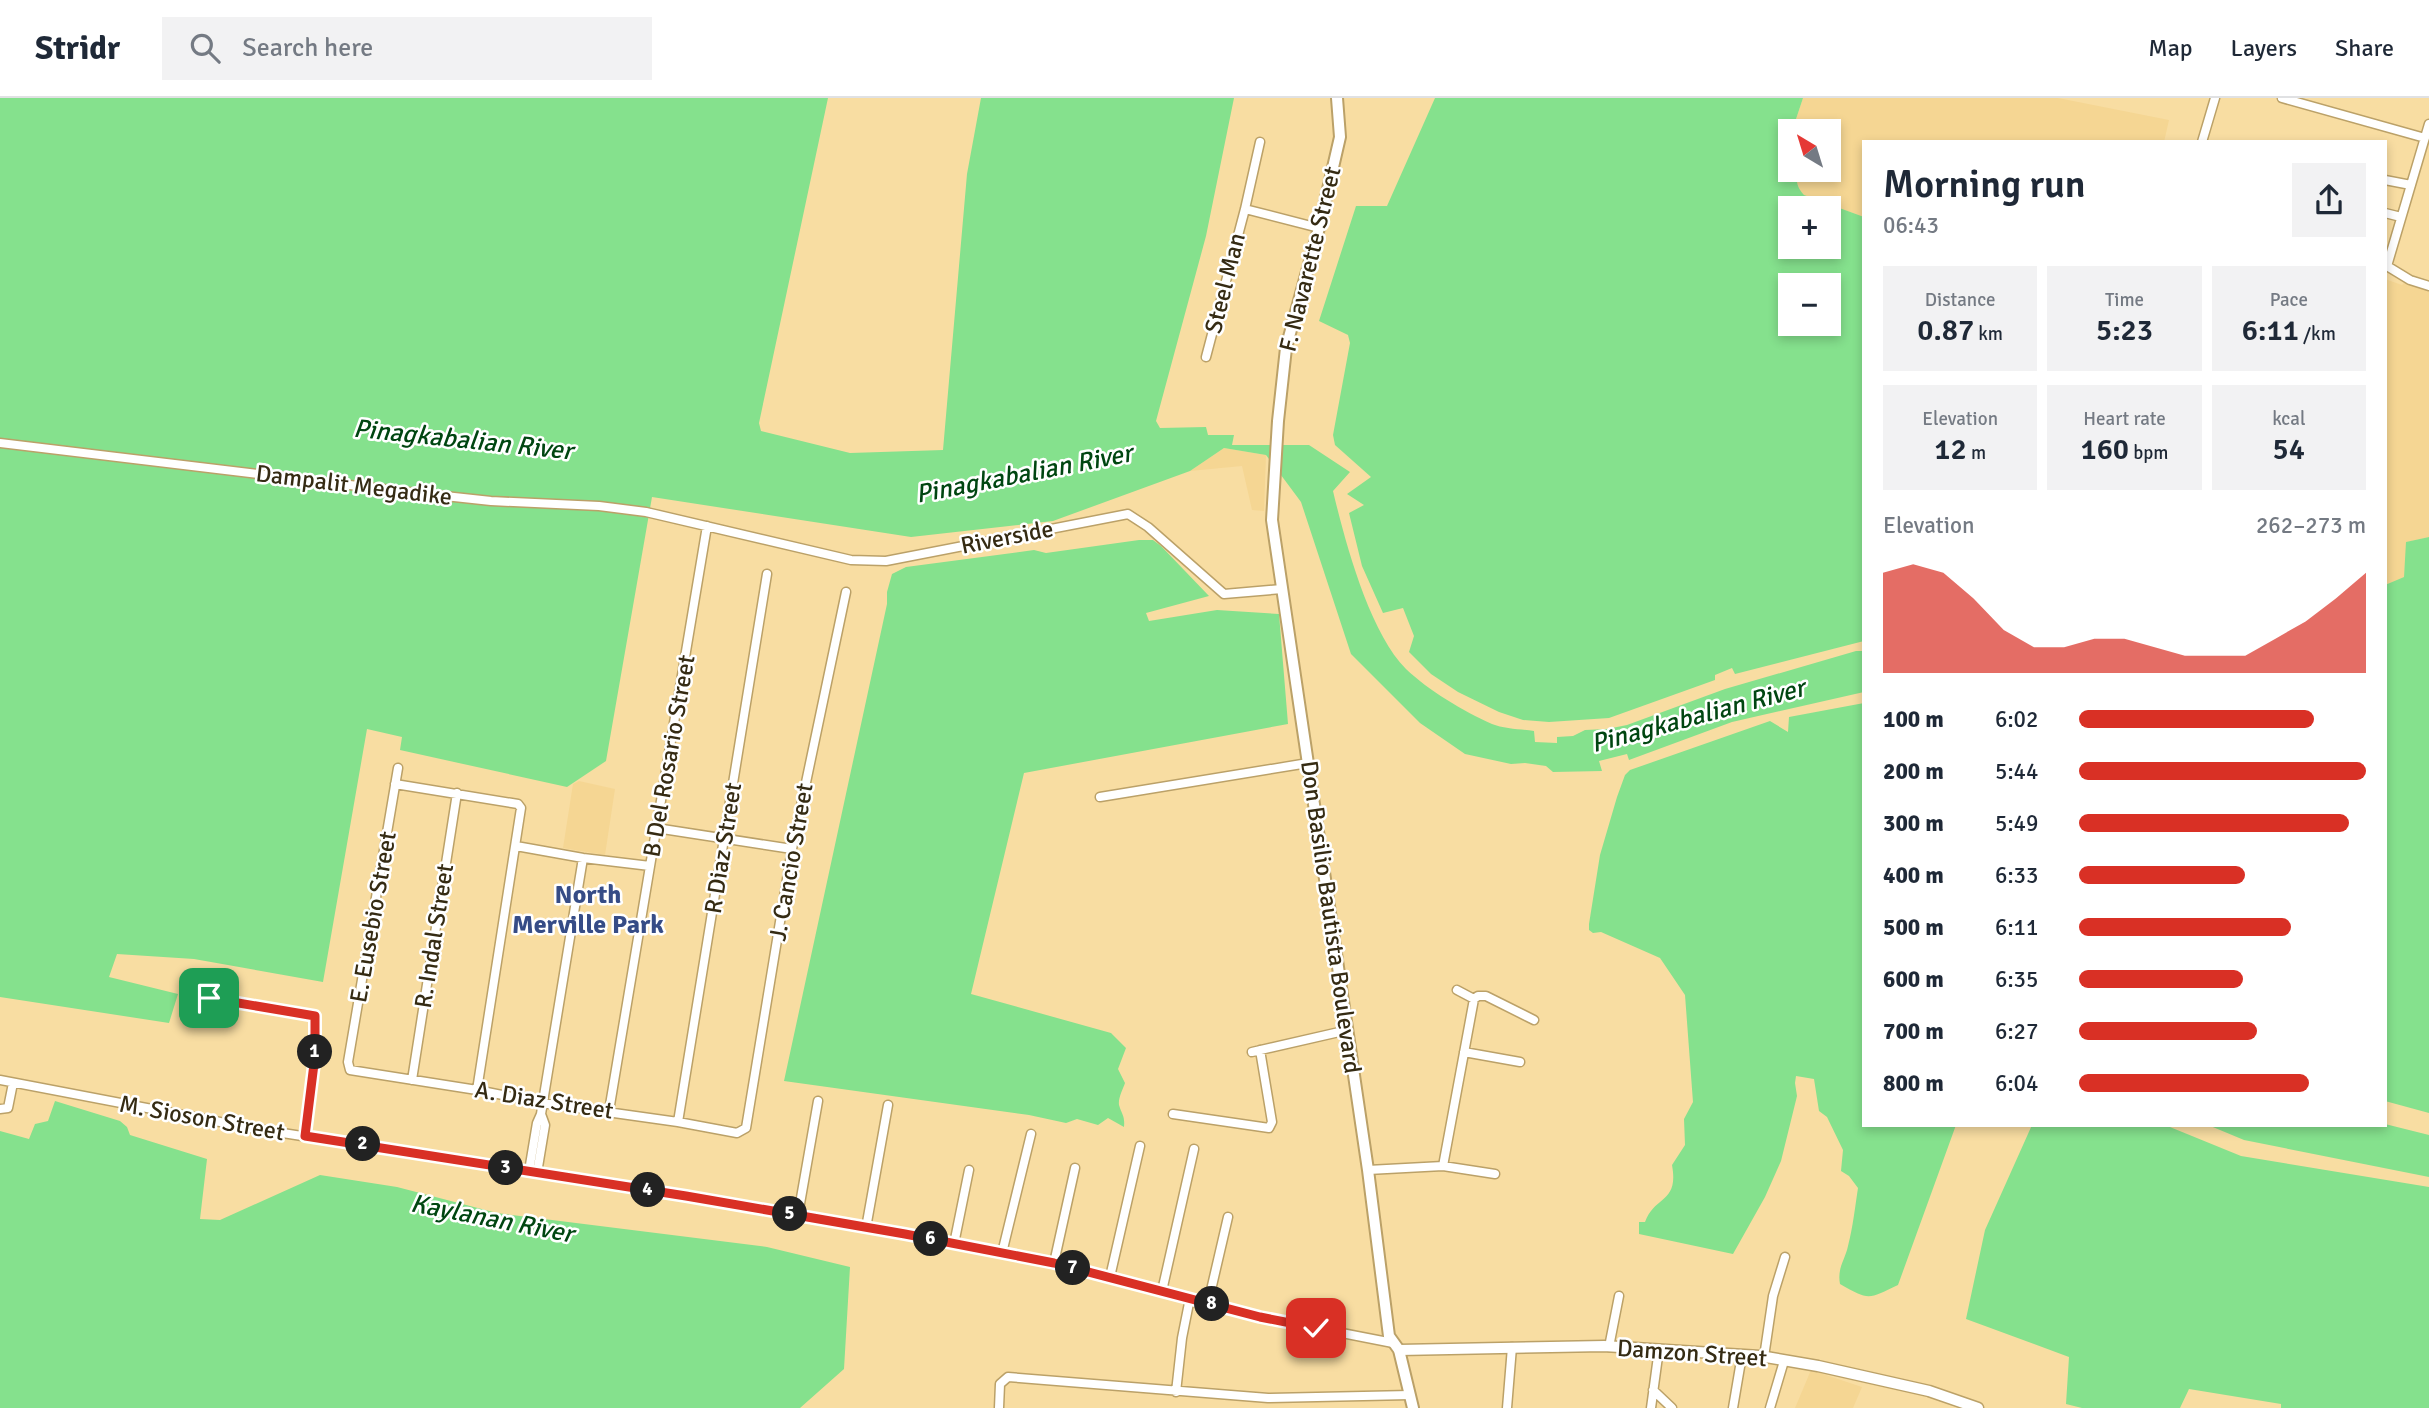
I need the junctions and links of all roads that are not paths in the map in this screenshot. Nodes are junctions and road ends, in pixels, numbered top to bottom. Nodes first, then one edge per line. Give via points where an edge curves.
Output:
1 (1338, 98) edge
2 (2215, 98) edge
3 (2283, 98) edge
4 (2329, 98) edge
5 (2326, 109) junction
6 (2429, 124) edge
7 (2425, 138) junction
8 (2204, 140) edge
9 (1260, 142) dead end
10 (2387, 180) edge
11 (2411, 185) junction
12 (1245, 209) junction
13 (2387, 214) edge
14 (2401, 217) junction
15 (1319, 228) junction
16 (2389, 245) edge
17 (2387, 267) edge
18 (2429, 286) edge
19 (1206, 357) dead end
20 (1278, 421) joint
21 (0, 443) edge
22 (707, 526) junction
23 (767, 574) dead end
24 (1282, 589) junction
25 (846, 592) dead end
26 (1308, 763) junction
27 (398, 768) dead end
28 (395, 784) junction
29 (457, 793) junction
30 (1100, 797) dead end
31 (656, 828) junction
32 (725, 840) junction
33 (516, 846) junction
34 (792, 849) junction
35 (583, 858) junction
36 (650, 866) junction
37 (1457, 990) dead end
38 (209, 998) dead end
39 (1474, 999) junction
40 (1534, 1020) dead end
41 (1348, 1030) junction
42 (1464, 1052) junction
43 (1520, 1062) dead end
44 (347, 1067) joint
45 (0, 1080) edge
46 (412, 1080) junction
47 (13, 1083) junction
48 (477, 1090) junction
49 (818, 1101) dead end
50 (543, 1103) junction
51 (888, 1105) dead end
52 (0, 1109) edge
53 (609, 1111) junction
54 (1173, 1114) dead end
55 (678, 1122) junction
56 (742, 1132) joint
57 (1031, 1134) dead end
58 (305, 1136) junction
59 (1140, 1146) dead end
60 (1194, 1149) dead end
61 (1443, 1166) junction
62 (1075, 1168) dead end
63 (969, 1170) dead end
64 (1368, 1170) junction
65 (533, 1172) junction
66 (1495, 1174) dead end
67 (798, 1215) junction
68 (1228, 1217) dead end
69 (866, 1228) junction
70 (954, 1244) junction
71 (1002, 1253) junction
72 (1785, 1257) dead end
73 (1054, 1263) junction
74 (1110, 1277) junction
75 (1162, 1291) junction
76 (1619, 1296) dead end
77 (1190, 1298) junction
78 (1208, 1303) junction
79 (1396, 1346) junction
80 (1512, 1347) junction
81 (1609, 1347) junction
82 (1659, 1349) junction
83 (1742, 1355) junction
84 (1764, 1357) junction
85 (1784, 1361) junction
86 (1653, 1390) junction
87 (1176, 1392) junction
88 (1410, 1395) junction
89 (1268, 1398) junction
90 (999, 1408) edge
91 (1268, 1408) edge
92 (1413, 1408) edge
93 (1507, 1408) edge
94 (1651, 1408) edge
95 (1672, 1408) edge
96 (1733, 1408) edge
97 (1770, 1408) edge
98 (1979, 1408) edge

1 - 15 main road, F. Navarette Street via 1340,137
2 - 8 street
3 - 5 street
4 - 5 street
5 - 7 street
6 - 7 street
7 - 11 street
9 - 12 street, Steel Man
10 - 11 street
11 - 14 street
12 - 15 street, Steel Man
12 - 19 street, Steel Man
13 - 14 street
14 - 16 street
15 - 20 main road, F. Navarette Street via 1286,348
17 - 18 street
20 - 24 main road, Don Basilio Bautista Boulevard via 1272,520
21 - 22 street, Dampalit Megadike via 491,501 599,506
22 - 24 street, Riverside via 827,556 886,561 1128,514 1224,594
22 - 31 street, B Del Rosario Street
23 - 32 street, R Diaz Street
24 - 26 main road, Don Basilio Bautista Boulevard
25 - 34 street, J. Cancio Street
26 - 30 street
26 - 41 main road, Don Basilio Bautista Boulevard
27 - 28 street, E. Eusebio Street
28 - 29 street
28 - 44 street, E. Eusebio Street
29 - 33 street via 520,805
29 - 46 street, R. Indal Street
31 - 32 street
31 - 36 street, B Del Rosario Street
32 - 34 street
32 - 55 street, R Diaz Street
33 - 35 street
33 - 48 street
34 - 56 street, J. Cancio Street
35 - 36 street
35 - 50 street
36 - 53 street, B Del Rosario Street
37 - 39 street
38 - 58 street via 315,1016
39 - 40 street via 1486,996
39 - 42 street
41 - 54 street via 1256,1051 1272,1122 1269,1128
41 - 64 main road, Don Basilio Bautista Boulevard
42 - 43 street
42 - 61 street
44 - 46 street, A. Diaz Street via 354,1072
45 - 47 street, M. Sioson Street
46 - 48 street, A. Diaz Street
47 - 52 street via 10,1105
47 - 58 street, M. Sioson Street
48 - 50 street, A. Diaz Street
49 - 67 street
50 - 53 street, A. Diaz Street
50 - 65 street via 545,1125
51 - 69 street
53 - 55 street, A. Diaz Street
55 - 56 street, A. Diaz Street
57 - 71 street
58 - 65 street, M. Sioson Street
59 - 74 street
60 - 75 street
61 - 64 street
61 - 66 street
62 - 73 street
63 - 70 street
64 - 79 main road, Don Basilio Bautista Boulevard via 1389,1336
65 - 67 street, M. Sioson Street
67 - 69 street, M. Sioson Street
68 - 78 street
69 - 70 street, M. Sioson Street
70 - 71 street, M. Sioson Street
71 - 73 street, M. Sioson Street
72 - 84 street via 1773,1296
73 - 74 street, M. Sioson Street
74 - 75 street, M. Sioson Street
75 - 77 street, M. Sioson Street
76 - 81 street
77 - 78 street, M. Sioson Street
77 - 87 street
78 - 79 street, M. Sioson Street
79 - 80 street, Damzon Street
79 - 88 main road, Don Basilio Bautista Boulevard
80 - 81 street, Damzon Street
80 - 93 street
81 - 82 street, Damzon Street
82 - 83 street, Damzon Street
82 - 86 street
83 - 84 street, Damzon Street
83 - 96 street
84 - 85 street, Damzon Street
85 - 97 street
85 - 98 street, Damzon Street via 1929,1391
86 - 94 street
86 - 95 street
87 - 89 street
87 - 90 street via 1008,1377 1000,1384
88 - 89 street
88 - 92 main road, Don Basilio Bautista Boulevard
89 - 91 street

